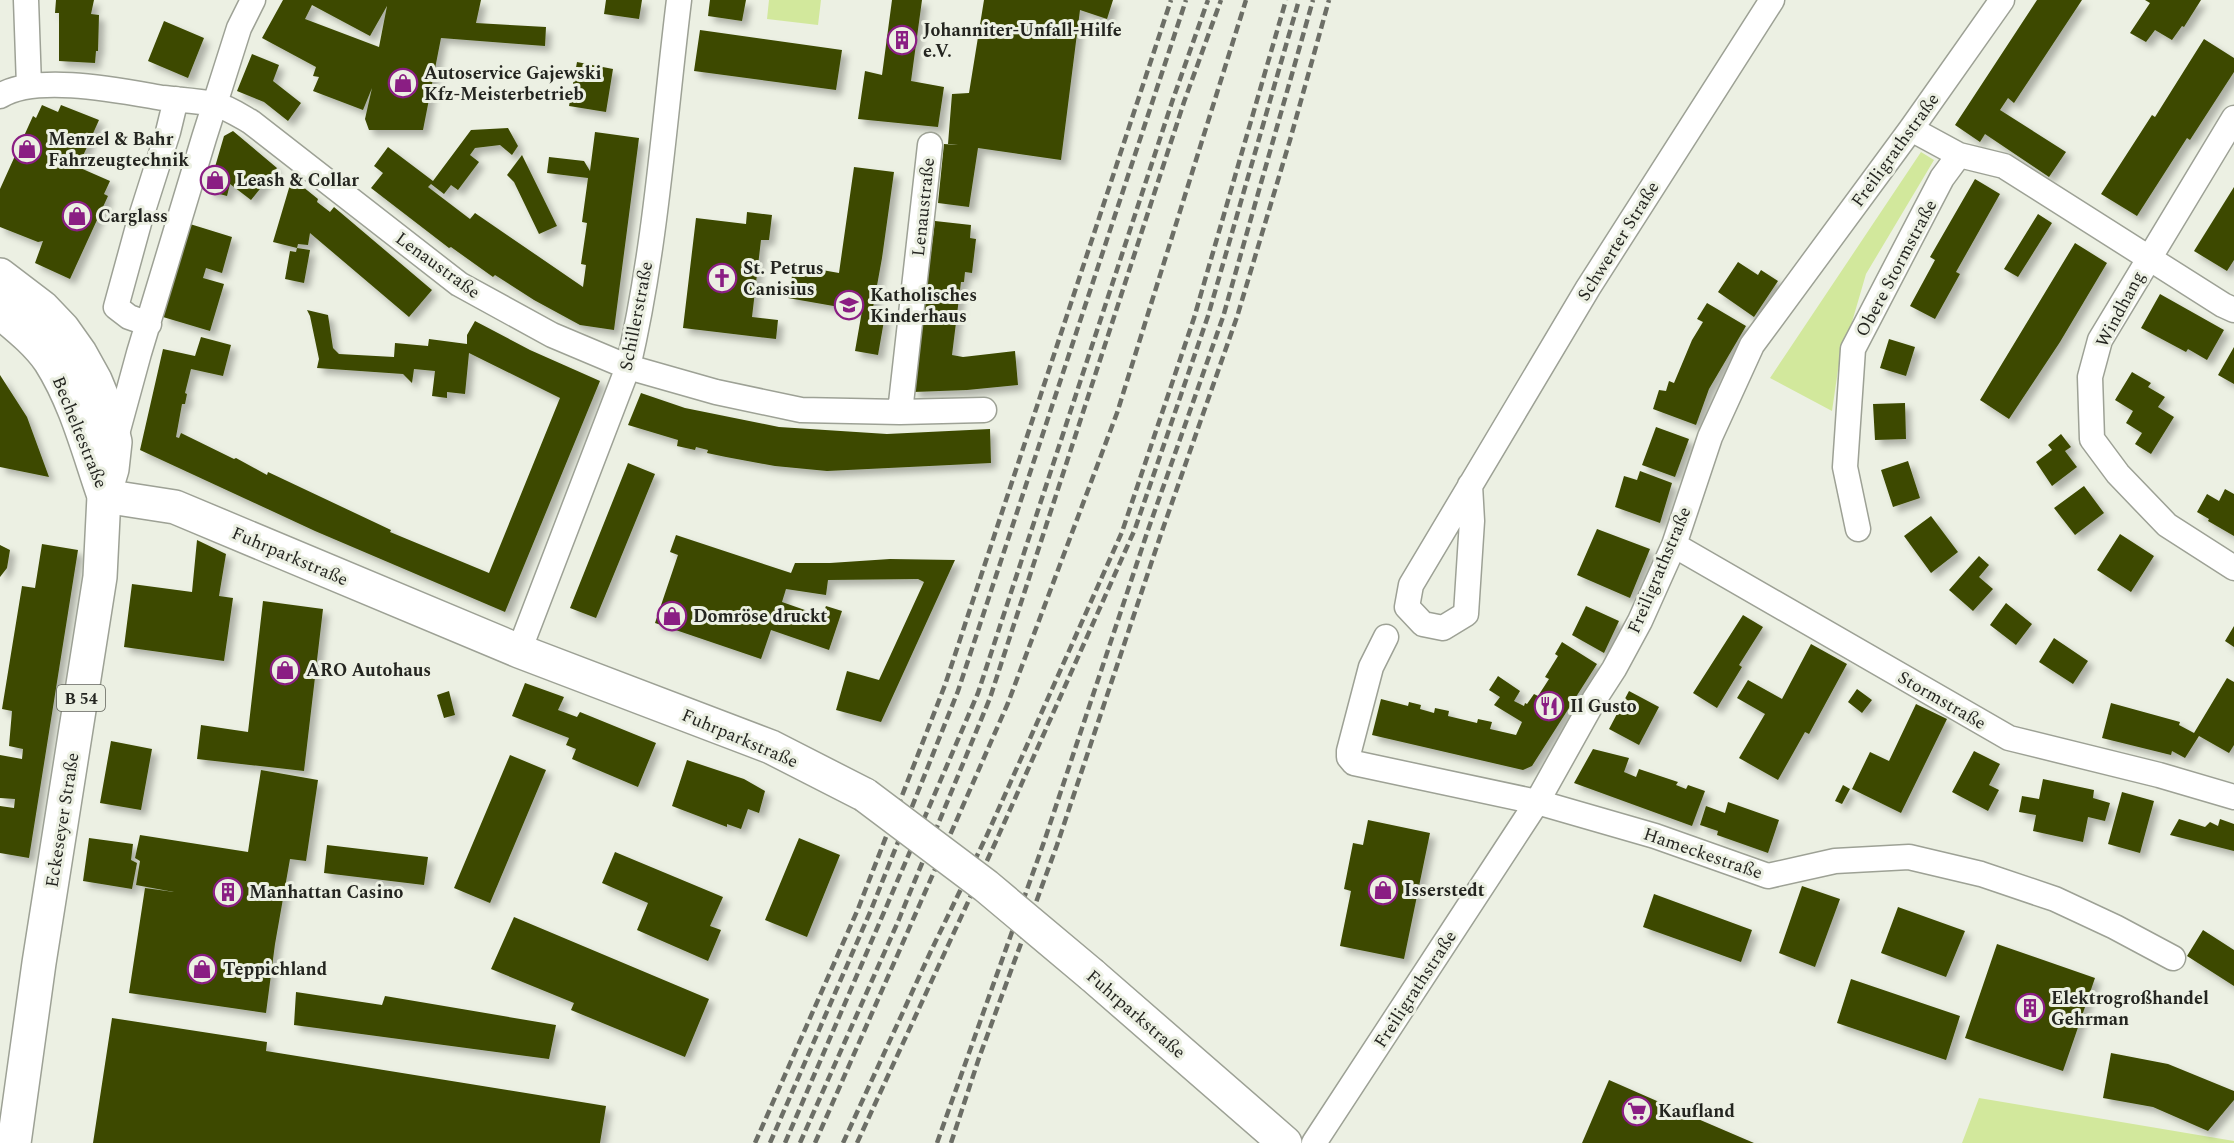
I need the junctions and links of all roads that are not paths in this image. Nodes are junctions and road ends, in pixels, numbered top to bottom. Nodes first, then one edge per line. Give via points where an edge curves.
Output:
1 (26, 0) edge
2 (254, 0) edge
3 (679, 0) edge
4 (1772, 0) edge
5 (2002, 0) edge
6 (29, 86) junction
7 (0, 96) edge
8 (176, 99) junction
9 (215, 104) junction
10 (2234, 118) edge
11 (1911, 129) junction
12 (930, 145) dead end
13 (1959, 155) junction
14 (2149, 257) junction
15 (0, 275) edge
16 (2234, 310) edge
17 (0, 312) edge
18 (149, 324) junction
19 (628, 367) junction
20 (984, 410) dead end
21 (900, 412) junction
22 (115, 442) junction
23 (1470, 485) junction
24 (104, 496) junction
25 (1858, 529) dead end
26 (1674, 544) junction
27 (2234, 568) edge
28 (1386, 637) dead end
29 (519, 651) junction
30 (2234, 797) edge
31 (1537, 802) junction
32 (2173, 958) dead end
33 (14, 1143) edge
34 (1285, 1143) edge
35 (1314, 1143) edge

1 - 6 street
2 - 9 street via 239,28
3 - 19 street, Schillerstraße via 649,250
4 - 23 street, Schwerter Straße via 1588,288
5 - 11 street, Freiligrathstraße
6 - 7 street, Lenaustraße
6 - 8 street, Lenaustraße via 107,89
8 - 9 street, Lenaustraße
8 - 18 street via 116,307
9 - 18 street
9 - 19 street, Lenaustraße via 251,122 459,284 552,335
10 - 14 street, Windhang
11 - 13 street
11 - 26 street, Freiligrathstraße via 1752,345 1710,438
12 - 21 street, Lenaustraße
13 - 14 street via 2004,166
13 - 25 street, Obere Stormstraße via 1942,178 1853,349 1845,467
14 - 16 street
14 - 27 street, Windhang via 2100,340 2090,377 2092,439 2118,474 2167,525
15 - 22 main road, Becheltestraße / B 54 via 42,307 80,353 107,409
17 - 24 main road, Becheltestraße / B 54 via 49,360 67,391
18 - 22 street
19 - 21 street, Lenaustraße via 716,392 801,410
19 - 29 street, Schillerstraße
20 - 21 street, Lenaustraße
22 - 24 main road, Becheltestraße / B 54
23 - 23 street, Schwerter Straße via 1411,585 1407,607 1423,624 1443,628 1466,614 1473,521
24 - 29 main road, Fuhrparkstraße via 175,507
24 - 33 main road, Eckeseyer Straße / B 54 via 100,577
26 - 30 street, Stormstraße via 2009,738
26 - 31 street, Freiligrathstraße via 1640,621
28 - 31 street, Hameckestraße via 1371,667 1348,751 1354,763
29 - 34 main road, Fuhrparkstraße, bridge via 771,747 866,795 995,893
31 - 32 street, Hameckestraße via 1655,836 1768,876 1835,861 1909,857 1981,874 2055,899
31 - 35 street, Freiligrathstraße

